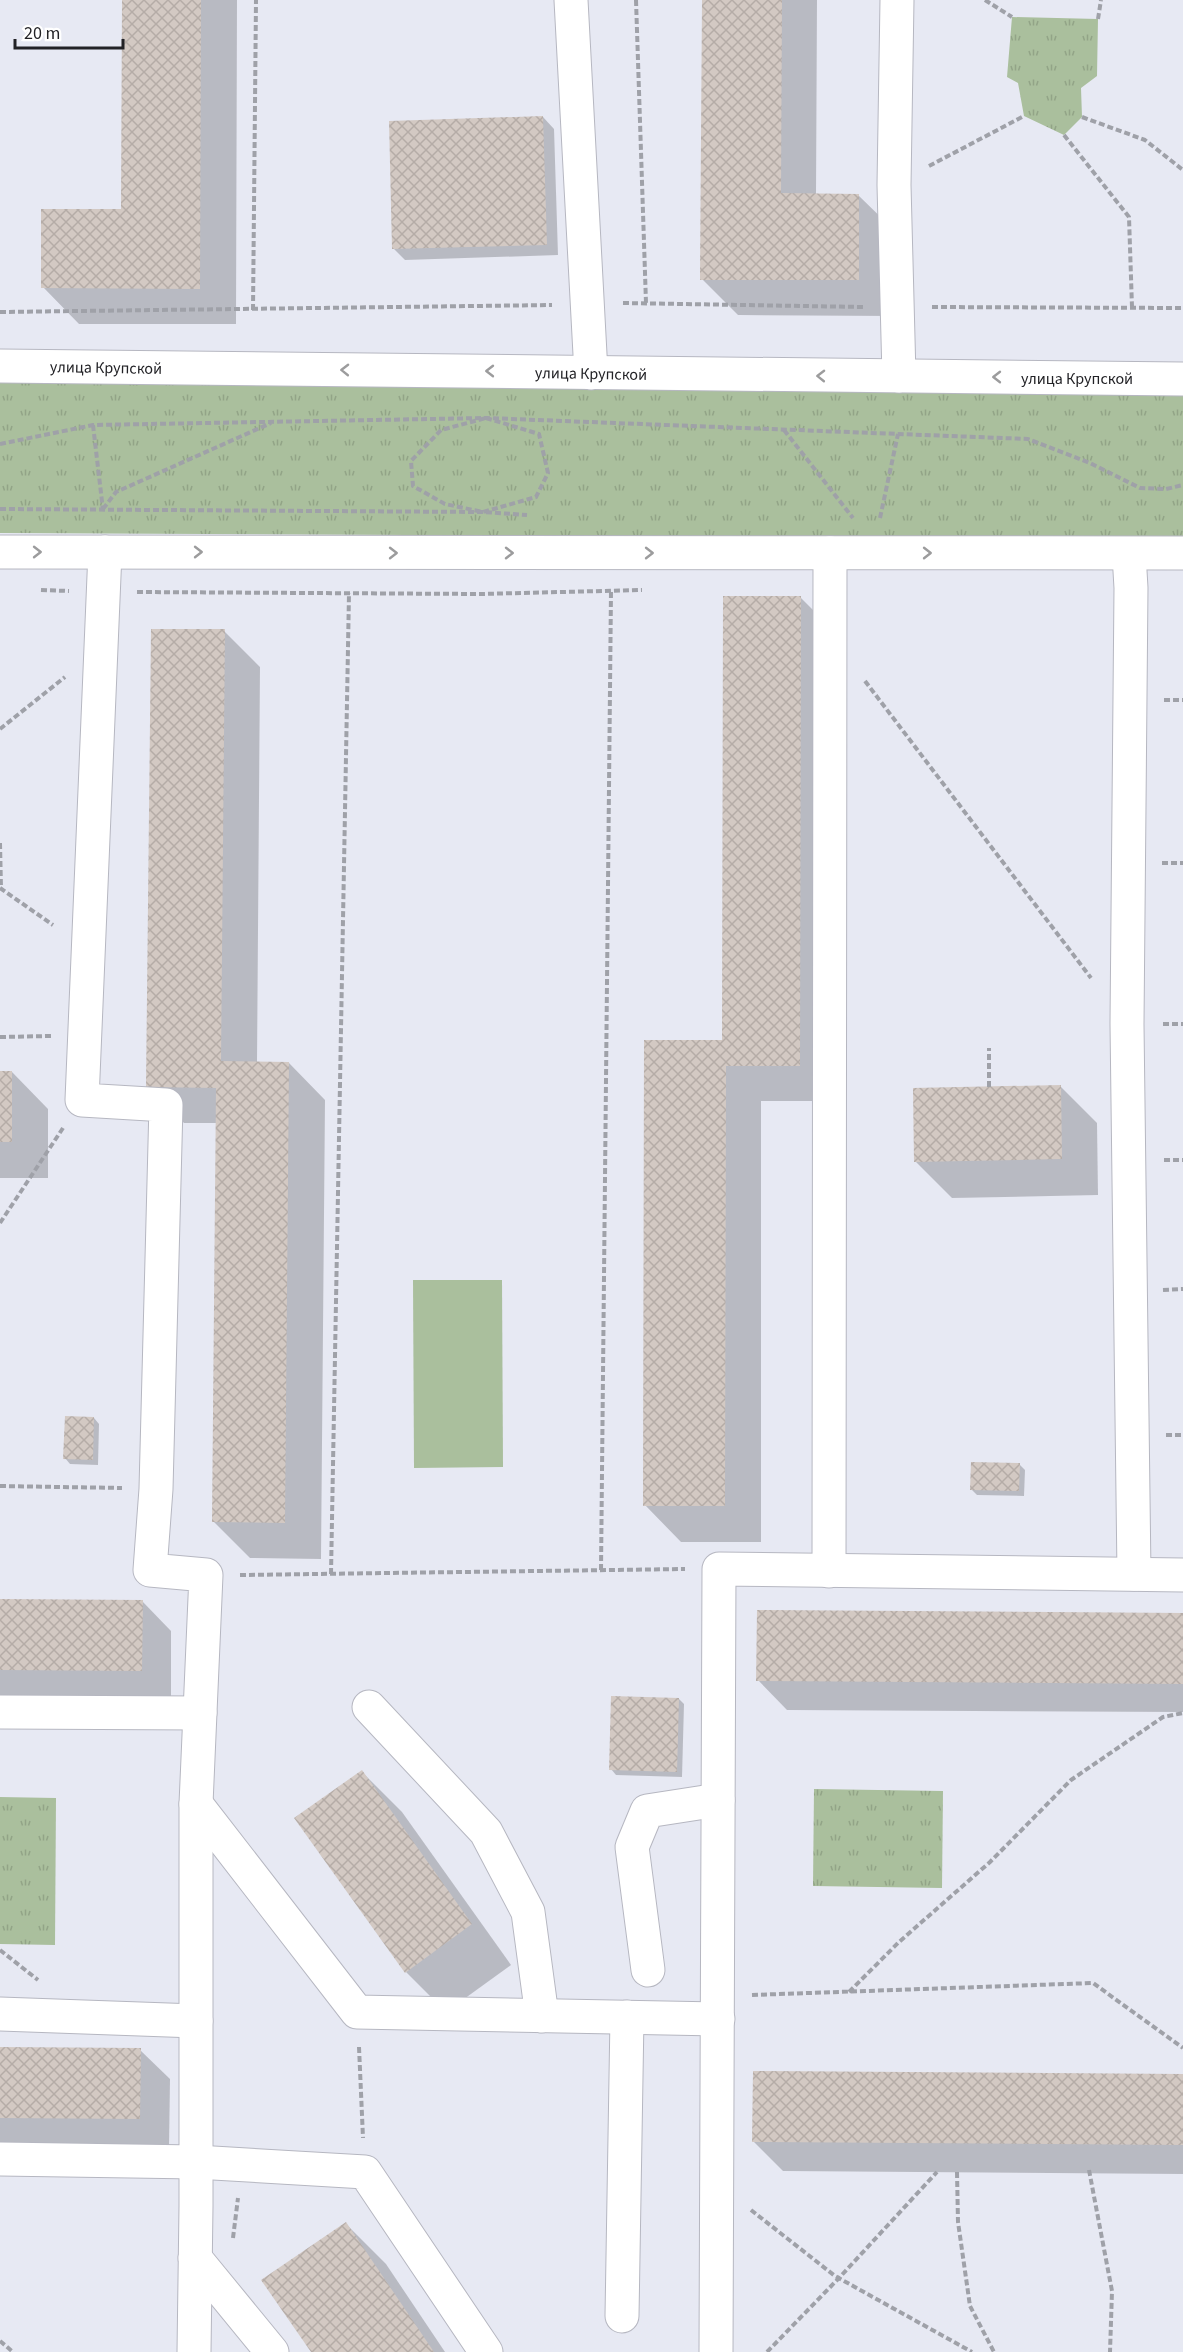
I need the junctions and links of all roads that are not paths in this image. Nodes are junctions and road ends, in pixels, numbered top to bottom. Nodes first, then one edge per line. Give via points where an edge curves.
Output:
1 (571, 0) edge
2 (897, 0) edge
3 (0, 366) edge
4 (591, 373) junction
5 (899, 376) junction
6 (1183, 379) edge
7 (0, 552) edge
8 (105, 552) junction
9 (830, 553) junction
10 (1183, 553) edge
11 (1129, 554) junction
12 (829, 1571) junction
13 (1134, 1574) junction
14 (1183, 1575) edge
15 (369, 1707) dead end
16 (0, 1712) edge
17 (200, 1713) junction
18 (718, 1800) junction
19 (196, 1804) junction
20 (648, 1970) dead end
21 (718, 2008) junction
22 (0, 2014) edge
23 (542, 2016) junction
24 (627, 2018) junction
25 (196, 2021) junction
26 (0, 2159) edge
27 (196, 2162) junction
28 (195, 2258) junction
29 (622, 2316) dead end
30 (194, 2352) edge
31 (272, 2352) edge
32 (486, 2352) edge
33 (716, 2352) edge

1 - 4 street
2 - 5 street via 894,185
4 -> 3 street, улица Крупской
5 -> 4 street, улица Крупской
6 -> 5 street, улица Крупской
7 -> 8 street
8 -> 9 street
8 - 17 street via 82,1100 166,1105 156,1489 150,1570 206,1575
9 -> 11 street
9 - 12 street
10 - 11 street
11 - 13 street via 1127,1024
12 - 13 street
12 - 18 street via 719,1569
13 - 14 street
15 - 23 street via 486,1832 528,1912
16 - 17 street
17 - 19 street
18 - 20 street via 647,1811 632,1846
18 - 21 street
19 - 23 street via 357,2012
19 - 25 street
21 - 24 street
21 - 33 street
22 - 25 street
23 - 24 street
24 - 29 street
25 - 27 street
26 - 27 street
27 - 28 street
27 - 32 street via 365,2172
28 - 30 street
28 - 31 street

